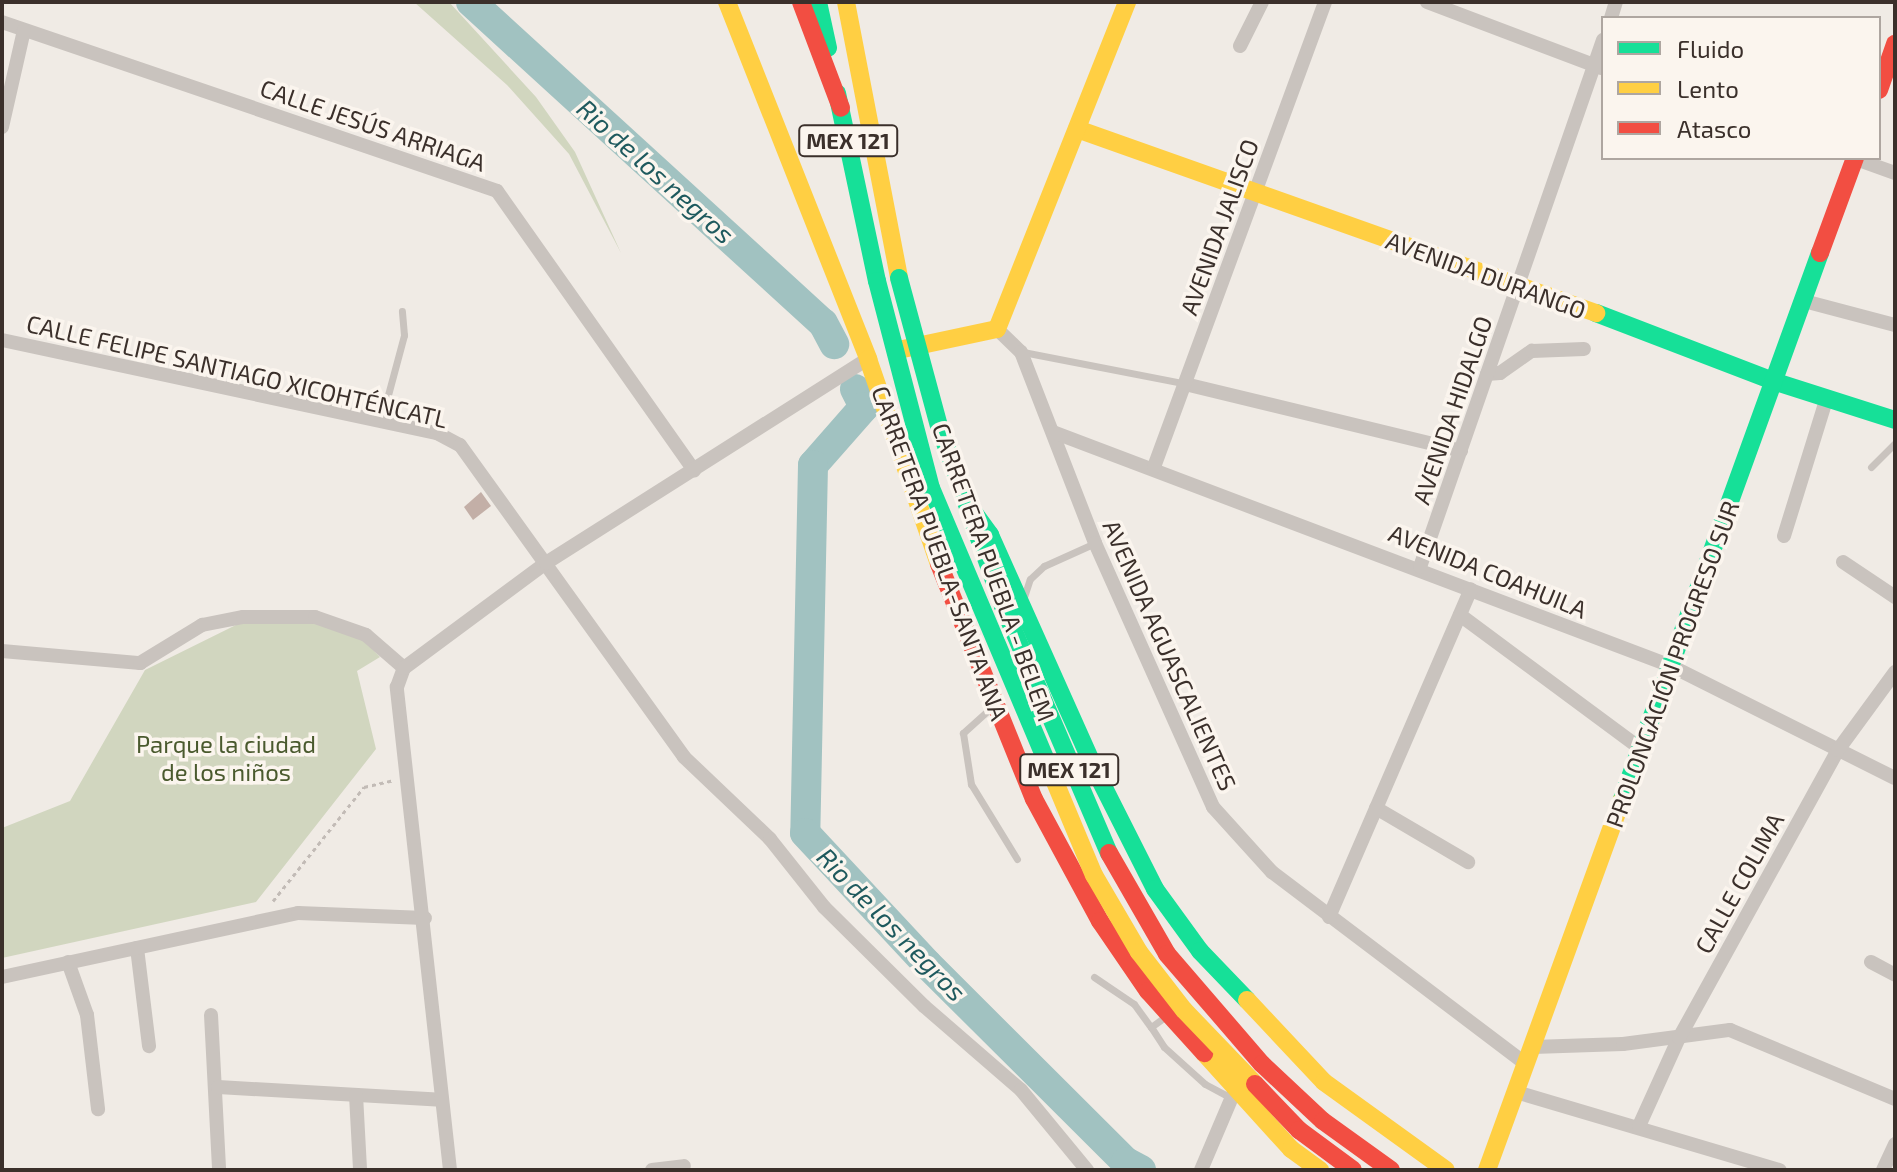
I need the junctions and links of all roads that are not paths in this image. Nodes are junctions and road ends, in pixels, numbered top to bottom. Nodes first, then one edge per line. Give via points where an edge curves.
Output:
1 (727, 2) edge
2 (801, 2) edge
3 (818, 2) edge
4 (846, 2) edge
5 (1127, 2) edge
6 (1262, 2) edge
7 (1325, 2) edge
8 (1427, 2) edge
9 (2, 22) edge
10 (24, 30) junction
11 (1895, 44) edge
12 (1240, 46) dead end
13 (1599, 67) edge
14 (1881, 84) edge
15 (841, 108) junction
16 (2, 127) edge
17 (1077, 129) junction
18 (1853, 160) edge
19 (1859, 160) edge
20 (1895, 173) edge
21 (1255, 192) junction
22 (1517, 288) junction
23 (1804, 301) junction
24 (402, 311) dead end
25 (1895, 325) edge
26 (997, 329) junction
27 (2, 340) edge
28 (1584, 349) dead end
29 (1021, 352) junction
30 (868, 359) junction
31 (1487, 374) junction
32 (1776, 382) junction
33 (1185, 384) junction
34 (1827, 397) junction
35 (1895, 420) edge
36 (381, 421) junction
37 (1053, 432) junction
38 (1895, 443) edge
39 (1461, 451) junction
40 (1154, 467) junction
41 (1871, 467) dead end
42 (694, 470) junction
43 (963, 497) junction
44 (1784, 536) dead end
45 (1095, 543) junction
46 (1843, 562) dead end
47 (546, 563) junction
48 (1420, 567) junction
49 (1471, 589) junction
50 (1895, 597) edge
51 (1021, 607) junction
52 (1460, 615) junction
53 (2, 651) edge
54 (1671, 666) junction
55 (404, 668) junction
56 (1895, 672) edge
57 (996, 704) junction
58 (1641, 749) junction
59 (1838, 750) junction
60 (1895, 778) edge
61 (1376, 808) junction
62 (1017, 859) dead end
63 (1468, 862) dead end
64 (1329, 917) junction
65 (425, 918) junction
66 (137, 948) junction
67 (68, 962) junction
68 (1871, 962) dead end
69 (1219, 975) junction
70 (1895, 975) edge
71 (2, 977) edge
72 (1094, 977) dead end
73 (211, 1015) dead end
74 (1170, 1018) junction
75 (1151, 1027) junction
76 (1679, 1038) junction
77 (149, 1046) dead end
78 (1530, 1055) junction
79 (1299, 1060) junction
80 (218, 1087) junction
81 (1516, 1092) junction
82 (1233, 1094) junction
83 (356, 1095) junction
84 (1895, 1099) edge
85 (441, 1100) junction
86 (98, 1109) dead end
87 (1639, 1126) junction
88 (1895, 1144) edge
89 (684, 1166) dead end
90 (1438, 1168) edge
91 (219, 1169) edge
92 (360, 1170) edge
93 (450, 1170) edge
94 (652, 1170) edge
95 (1087, 1170) edge
96 (1201, 1170) edge
97 (1320, 1170) edge
98 (1353, 1170) edge
99 (1391, 1170) edge
100 (1487, 1170) edge
101 (1780, 1170) edge
102 (1883, 1170) edge

1 - 30 main road, CARRETERA PUEBLA-SANTA ANA
2 - 15 main road
3 - 15 main road, CARRETERA PUEBLA - BELEM / MEX 121
4 - 43 main road, CARRETERA PUEBLA - BELEM / MEX 121, bridge via 899,278
5 - 17 main road
6 - 12 street
7 - 21 street, AVENIDA JALISCO
8 - 13 street
9 - 10 street, CALLE JESÚS ARRIAGA
10 - 16 street
10 - 42 street, CALLE JESÚS ARRIAGA via 497,191
11 - 14 main road
13 - 22 street, AVENIDA HIDALGO
15 - 98 main road, CARRETERA PUEBLA - BELEM / MEX 121, bridge via 906,408 931,488 1094,875 1139,952 1202,1031 1299,1130
17 - 21 main road, AVENIDA DURANGO
17 - 26 main road
18 - 23 main road, PROLONGACIÓN PROGRESO SUR
19 - 20 street
21 - 22 main road, AVENIDA DURANGO
21 - 33 street, AVENIDA JALISCO
22 - 31 street, AVENIDA HIDALGO
22 - 32 main road, AVENIDA DURANGO
23 - 25 street
23 - 32 main road, PROLONGACIÓN PROGRESO SUR
24 - 36 lane via 404,335
26 - 29 street, AVENIDA AGUASCALIENTES
26 - 30 main road
27 - 36 street, CALLE FELIPE SANTIAGO XICOHTÉNCATL
28 - 31 street via 1532,351 1500,373
29 - 33 lane
29 - 37 street, AVENIDA AGUASCALIENTES
30 - 42 street
30 - 57 main road, CARRETERA PUEBLA-SANTA ANA via 929,538
31 - 39 street, AVENIDA HIDALGO
32 - 34 main road, AVENIDA DURANGO
32 - 54 main road, PROLONGACIÓN PROGRESO SUR
33 - 39 street
33 - 40 street, AVENIDA JALISCO
34 - 35 main road, AVENIDA DURANGO
34 - 44 street
36 - 47 street, CALLE FELIPE SANTIAGO XICOHTÉNCATL via 437,433 460,445
37 - 40 street, AVENIDA COAHUILA
37 - 45 street, AVENIDA AGUASCALIENTES
38 - 41 lane
39 - 48 street, AVENIDA HIDALGO
40 - 48 street, AVENIDA COAHUILA
42 - 47 street
43 - 51 main road, CARRETERA PUEBLA - BELEM via 990,535
43 - 99 main road, CARRETERA PUEBLA - BELEM / MEX 121, bridge via 1090,818 1167,954 1262,1064 1323,1121
45 - 51 lane via 1044,566 1030,579
45 - 64 street, AVENIDA AGUASCALIENTES via 1213,807 1240,842
46 - 50 street
47 - 55 street
47 - 95 street, CALLE FELIPE SANTIAGO XICOHTÉNCATL via 684,757 770,839 824,907 1021,1090
48 - 49 street, AVENIDA COAHUILA
49 - 52 street
49 - 54 street, AVENIDA COAHUILA
51 - 69 main road, CARRETERA PUEBLA - BELEM via 1155,889
52 - 58 street
52 - 61 street
53 - 55 street via 140,663 202,625 243,617 315,617 366,635
54 - 58 main road, PROLONGACIÓN PROGRESO SUR
54 - 59 street, AVENIDA COAHUILA
55 - 65 street via 397,687
56 - 59 street, CALLE COLIMA
57 - 62 lane via 963,733 971,784
57 - 74 main road, CARRETERA PUEBLA-SANTA ANA via 1034,799 1082,888
58 - 78 main road, PROLONGACIÓN PROGRESO SUR
59 - 60 street, AVENIDA COAHUILA
59 - 76 street, CALLE COLIMA
61 - 63 street
61 - 64 street
64 - 78 street, AVENIDA AGUASCALIENTES
65 - 66 street via 298,913
65 - 85 street
66 - 67 street
66 - 77 street
67 - 71 street
67 - 86 street via 87,1015
68 - 70 street
69 - 74 main road via 1221,993 1207,1018 1194,1023
69 - 79 main road, CARRETERA PUEBLA - BELEM
72 - 75 lane via 1134,1004
73 - 80 street
74 - 75 lane
74 - 82 main road, CARRETERA PUEBLA-SANTA ANA
75 - 82 lane via 1164,1047 1205,1084
76 - 78 street
76 - 84 street via 1730,1030
76 - 87 street, CALLE COLIMA
78 - 81 main road, PROLONGACIÓN PROGRESO SUR
79 - 82 main road via 1252,1069
79 - 90 main road, CARRETERA PUEBLA - BELEM
80 - 83 street
80 - 91 street
81 - 87 street
81 - 100 main road, PROLONGACIÓN PROGRESO SUR
82 - 96 street
82 - 97 main road, CARRETERA PUEBLA-SANTA ANA
83 - 85 street
83 - 92 street
85 - 93 street
87 - 101 street
88 - 102 street
89 - 94 street

